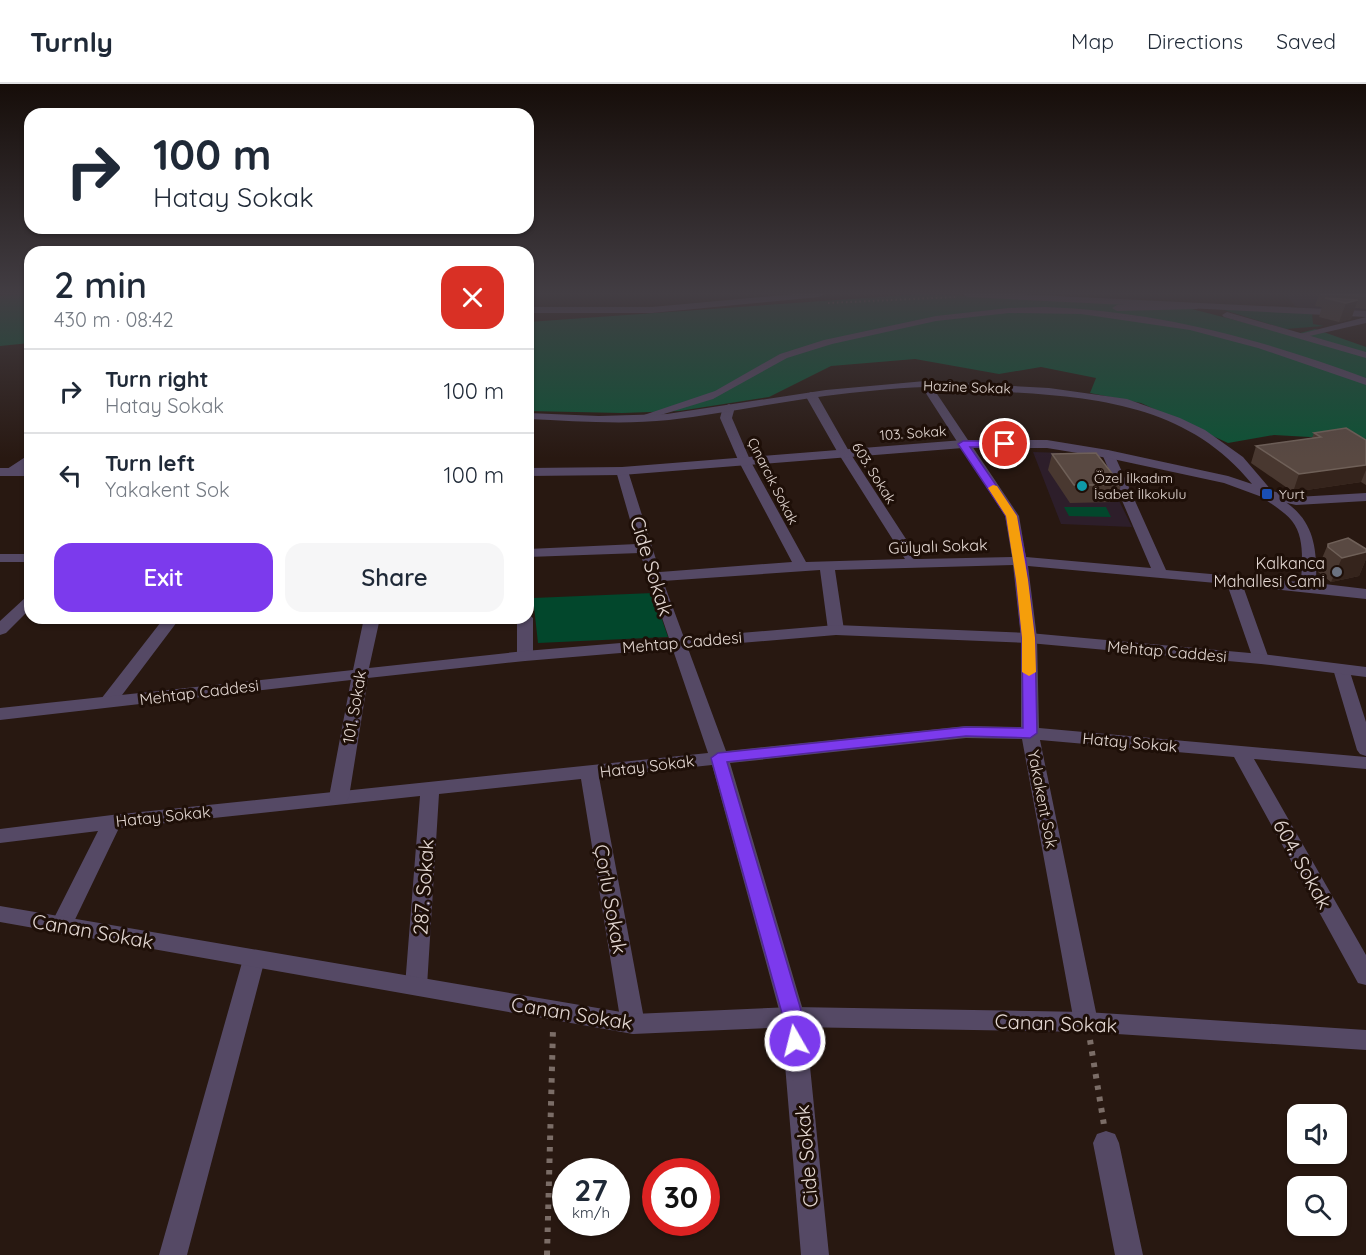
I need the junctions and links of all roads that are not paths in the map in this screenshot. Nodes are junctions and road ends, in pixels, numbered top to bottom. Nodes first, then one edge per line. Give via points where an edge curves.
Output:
1 (811, 349) edge
2 (1276, 349) edge
3 (1343, 349) edge
4 (1366, 356) edge
5 (1366, 382) edge
6 (925, 384) junction
7 (811, 395) junction
8 (729, 407) junction
9 (534, 416) edge
10 (641, 418) junction
11 (963, 444) junction
12 (844, 453) junction
13 (1108, 454) junction
14 (24, 461) edge
15 (745, 462) junction
16 (622, 471) junction
17 (5, 472) edge
18 (24, 472) edge
19 (534, 472) edge
20 (1267, 494) junction
21 (1366, 497) edge
22 (646, 548) junction
23 (534, 553) edge
24 (0, 558) edge
25 (24, 558) edge
26 (1020, 561) junction
27 (915, 564) junction
28 (801, 566) junction
29 (827, 567) junction
30 (1160, 573) junction
31 (654, 577) junction
32 (1234, 582) junction
33 (1308, 587) junction
34 (1366, 594) edge
35 (24, 607) edge
36 (167, 624) edge
37 (371, 624) edge
38 (525, 624) edge
39 (0, 630) edge
40 (836, 630) junction
41 (1029, 638) junction
42 (675, 642) junction
43 (525, 656) junction
44 (1262, 659) junction
45 (1341, 669) junction
46 (1366, 672) edge
47 (360, 674) junction
48 (107, 703) junction
49 (0, 714) edge
50 (1030, 733) junction
51 (1366, 750) edge
52 (1240, 751) junction
53 (718, 758) junction
54 (1366, 763) edge
55 (589, 773) junction
56 (430, 789) junction
57 (339, 797) junction
58 (112, 822) junction
59 (0, 836) edge
60 (0, 914) edge
61 (61, 926) junction
62 (254, 958) junction
63 (1366, 976) edge
64 (416, 986) junction
65 (793, 1017) junction
66 (1086, 1022) junction
67 (633, 1024) junction
68 (1366, 1040) edge
69 (1106, 1143) road end
70 (173, 1255) edge
71 (815, 1255) edge
72 (1129, 1255) edge

1 - 10 street via 770,361 718,393
2 - 5 street
3 - 4 street
6 - 7 street, Hazine Sokak
6 - 11 street, Yakakent Sok
6 - 20 street, Hazine Sokak via 1049,391 1147,408 1201,433 1239,460
7 - 8 street, Hazine Sokak
7 - 12 street, 603. Sokak
8 - 10 street, Hazine Sokak
8 - 15 street, Çınarcık Sokak via 726,418
9 - 10 street, Hazine Sokak
11 - 12 street, 103. Sokak
11 - 13 street, 103. Sokak via 1047,444
11 - 26 street, Yakakent Sok via 1012,516
12 - 15 street, 103. Sokak
12 - 27 street, 603. Sokak
13 - 20 street, 103. Sokak via 1228,480
13 - 30 street
14 - 17 street
15 - 16 street, 103. Sokak
15 - 28 street, Çınarcık Sokak
16 - 19 street, 103. Sokak
16 - 22 street, Cide Sokak
17 - 18 street
20 - 21 street, 103. Sokak via 1296,501
20 - 33 street, Hazine Sokak via 1298,518 1310,560
22 - 23 street
22 - 31 street, Cide Sokak
24 - 25 street
26 - 27 street, Gülyalı Sokak
26 - 30 street, Gülyalı Sokak
26 - 41 street, Yakakent Sok
27 - 29 street, Gülyalı Sokak
28 - 29 street, Gülyalı Sokak
28 - 31 street, Gülyalı Sokak
29 - 40 street
30 - 32 street, Gülyalı Sokak
31 - 42 street, Cide Sokak
32 - 33 street, Gülyalı Sokak
32 - 44 street
33 - 34 street, Gülyalı Sokak
35 - 39 street
36 - 48 street
37 - 47 street, 101. Sokak
38 - 43 street
40 - 41 street, Mehtap Caddesi
40 - 42 street, Mehtap Caddesi
41 - 44 street, Mehtap Caddesi
41 - 50 street, Yakakent Sok
42 - 43 street, Mehtap Caddesi
42 - 53 street, Cide Sokak
43 - 47 street, Mehtap Caddesi
44 - 45 street, Mehtap Caddesi
45 - 46 street, Mehtap Caddesi
45 - 51 street
47 - 48 street, Mehtap Caddesi
47 - 57 street, 101. Sokak
48 - 49 street, Mehtap Caddesi
50 - 52 street, Hatay Sokak
50 - 53 street, Hatay Sokak via 966,732
50 - 66 street, Yakakent Sok
52 - 54 street, Hatay Sokak
52 - 63 street, 604. Sokak
53 - 55 street, Hatay Sokak
53 - 65 street, Cide Sokak
55 - 56 street, Hatay Sokak
55 - 67 street, Çorlu Sokak
56 - 57 street, Hatay Sokak
56 - 64 street, 287. Sokak
57 - 58 street, Hatay Sokak
58 - 59 street, Hatay Sokak
58 - 61 street
60 - 61 street, Canan Sokak
61 - 62 street, Canan Sokak
62 - 64 street, Canan Sokak
62 - 70 street
64 - 67 street, Canan Sokak
65 - 66 street, Canan Sokak
65 - 67 street, Canan Sokak
65 - 71 street, Cide Sokak
66 - 68 street, Canan Sokak
69 - 72 street

